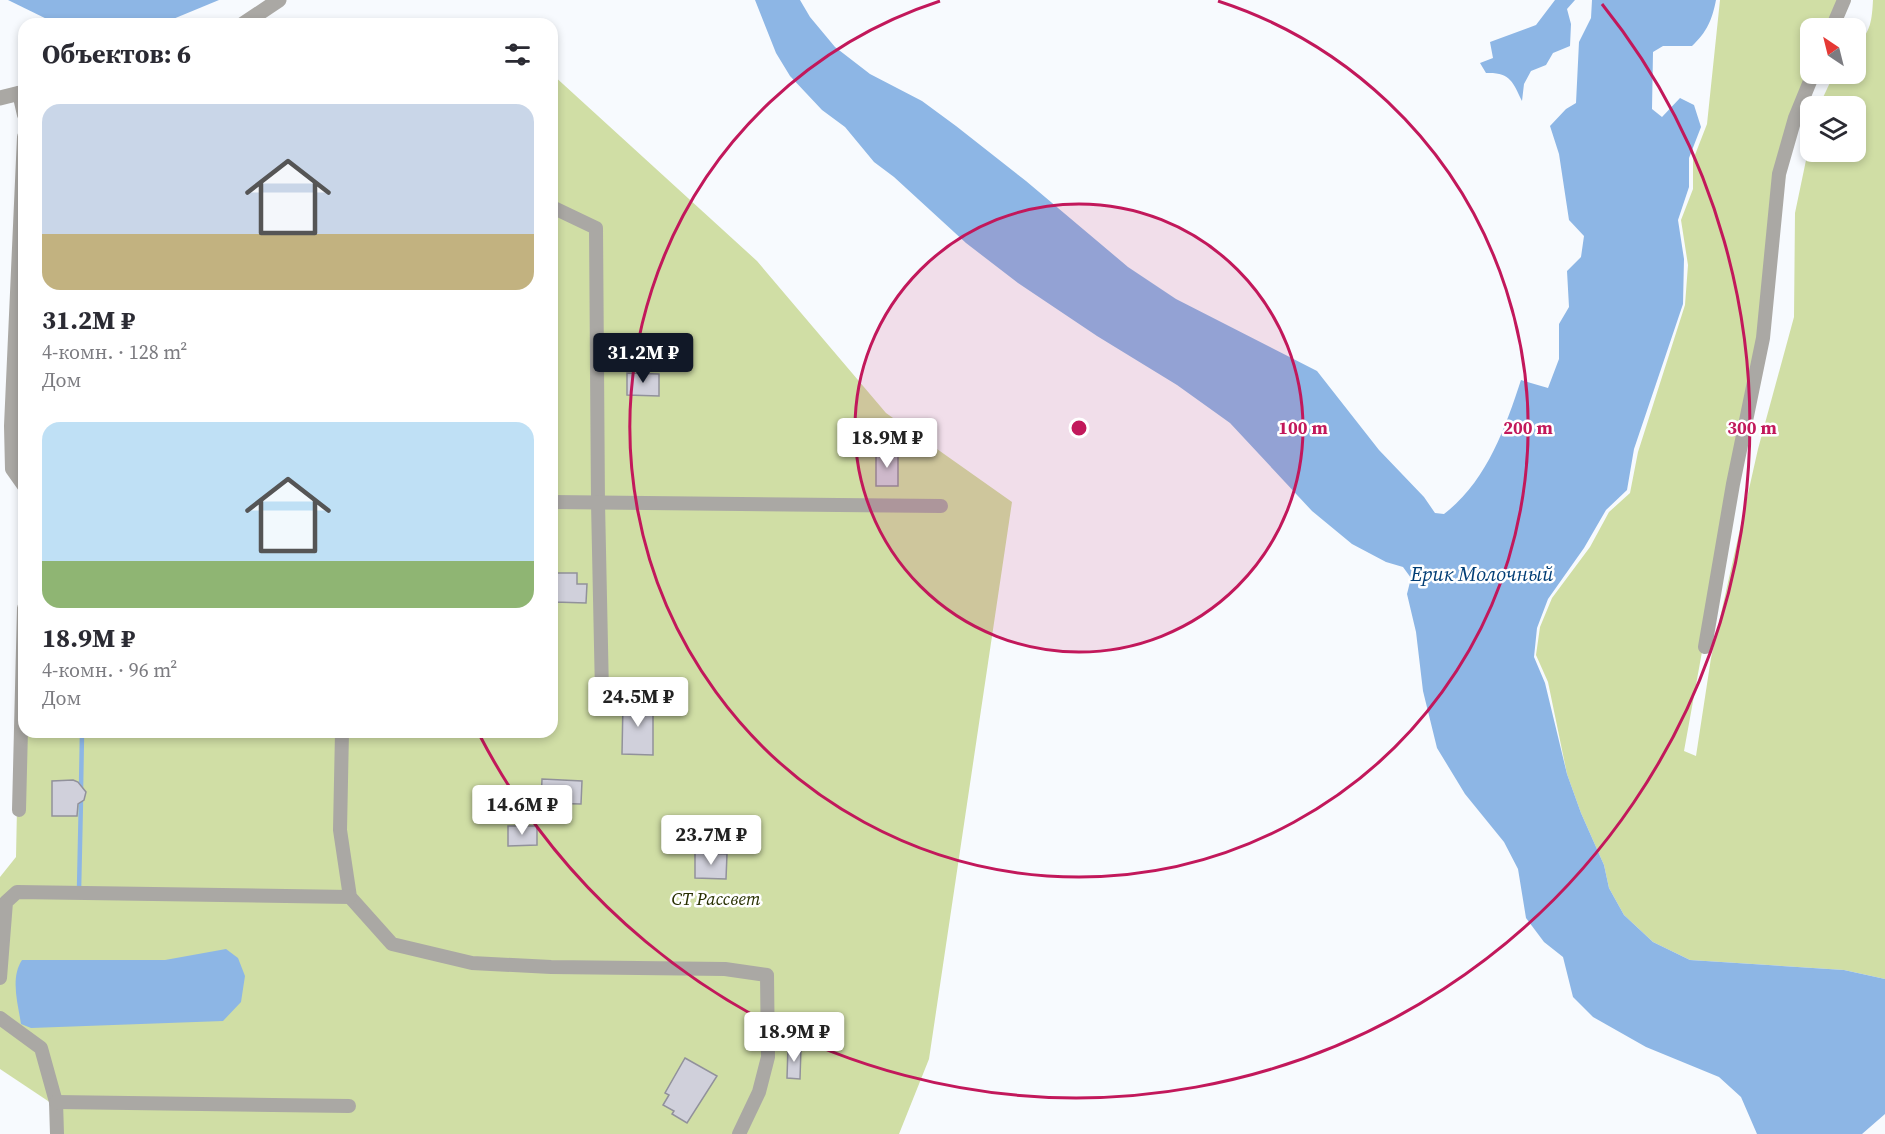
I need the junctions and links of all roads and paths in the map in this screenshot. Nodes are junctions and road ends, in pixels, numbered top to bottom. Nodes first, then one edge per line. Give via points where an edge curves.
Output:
1 (279, 0) edge
2 (1844, 0) edge
3 (252, 18) edge
4 (1836, 18) edge
5 (1809, 84) edge
6 (18, 94) edge
7 (0, 98) edge
8 (558, 210) edge
9 (18, 270) edge
10 (18, 478) edge
11 (558, 502) edge
12 (598, 503) junction
13 (940, 506) dead end
14 (1705, 647) dead end
15 (602, 693) dead end
16 (21, 738) edge
17 (342, 738) edge
18 (19, 810) dead end
19 (350, 897) junction
20 (0, 978) edge
21 (0, 1018) edge
22 (56, 1102) junction
23 (349, 1106) dead end
24 (57, 1134) edge
25 (740, 1134) edge

1 - 3 street
2 - 4 street
5 - 14 street via 1779,174 1763,338
6 - 7 street
8 - 12 street via 596,228
9 - 10 street via 11,426 12,469
11 - 12 street
12 - 13 street
12 - 15 street
16 - 18 street
17 - 19 street via 340,830
19 - 20 street via 17,892 6,902
19 - 25 street via 392,944 472,963 725,969 766,975 768,1057 759,1092
21 - 22 street via 41,1048
22 - 23 street
22 - 24 street

